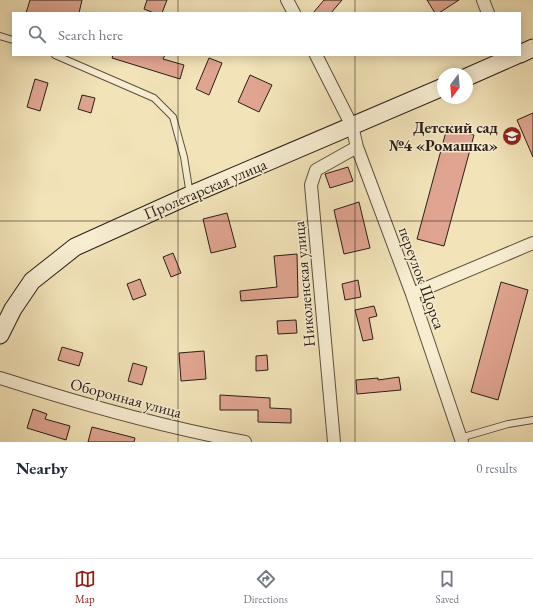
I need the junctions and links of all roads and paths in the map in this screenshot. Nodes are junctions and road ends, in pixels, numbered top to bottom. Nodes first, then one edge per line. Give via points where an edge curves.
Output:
1 (287, 0) edge
2 (483, 0) edge
3 (293, 12) edge
4 (488, 12) edge
5 (0, 36) edge
6 (12, 40) edge
7 (533, 48) edge
8 (521, 54) edge
9 (57, 56) edge
10 (317, 56) edge
11 (512, 56) edge
12 (498, 59) edge
13 (473, 73) edge
14 (437, 90) edge
15 (352, 126) junction
16 (357, 147) junction
17 (190, 195) junction
18 (533, 244) edge
19 (412, 294) junction
20 (0, 335) edge
21 (0, 378) edge
22 (533, 420) edge
23 (461, 440) edge
24 (245, 442) edge
25 (334, 442) edge

1 - 3 street
2 - 4 street
5 - 6 lane
7 - 8 street
9 - 17 lane via 154,98 173,117 184,157
10 - 15 street
11 - 12 street
12 - 13 street
14 - 15 street, Пролетарская улица
15 - 16 street, переулок Щорса
15 - 17 street, Пролетарская улица
16 - 19 street, переулок Щорса
16 - 25 street, Николенская улица via 316,170 311,185
17 - 20 street, Пролетарская улица via 75,247 32,281 12,309
18 - 19 street
19 - 23 street, переулок Щорса
21 - 24 street, Оборонная улица via 86,405 191,432
22 - 23 lane via 508,424

